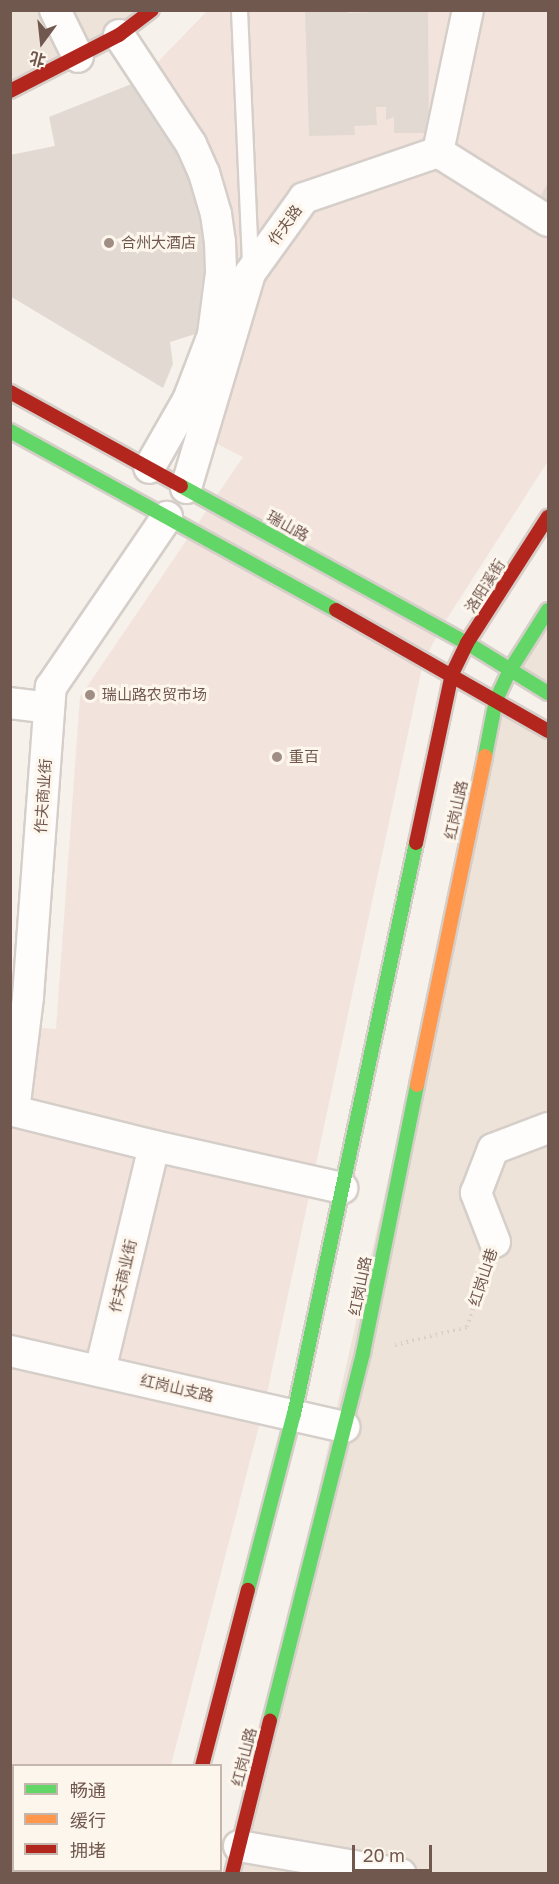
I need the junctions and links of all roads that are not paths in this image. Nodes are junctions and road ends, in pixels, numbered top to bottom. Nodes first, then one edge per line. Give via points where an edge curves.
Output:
1 (55, 10) edge
2 (152, 10) edge
3 (239, 10) edge
4 (468, 10) edge
5 (118, 34) junction
6 (78, 57) junction
7 (10, 91) edge
8 (438, 152) junction
9 (549, 221) edge
10 (250, 273) junction
11 (10, 392) edge
12 (10, 431) edge
13 (149, 468) junction
14 (186, 488) junction
15 (167, 517) junction
16 (549, 517) edge
17 (549, 610) edge
18 (467, 643) junction
19 (510, 670) junction
20 (452, 674) junction
21 (549, 693) edge
22 (496, 700) junction
23 (10, 703) edge
24 (49, 708) junction
25 (549, 731) edge
26 (19, 996) edge
27 (12, 1111) edge
28 (549, 1128) edge
29 (154, 1146) junction
30 (342, 1188) junction
31 (495, 1242) road end
32 (10, 1351) edge
33 (100, 1371) junction
34 (294, 1414) junction
35 (344, 1427) junction
36 (203, 1764) edge
37 (235, 1860) edge
38 (400, 1874) edge

1 - 6 street
2 - 5 street
3 - 10 lane
4 - 8 street
5 - 6 street
5 - 13 street via 191,144 204,173 220,242 221,273 213,335 188,400
6 - 7 street
8 - 9 street
8 - 10 street, 作夫路 via 304,198
10 - 14 street, 作夫路
11 - 13 street, 瑞山路
12 - 15 street
13 - 14 street, 瑞山路
14 - 18 street, 瑞山路
15 - 20 street
15 - 24 street, 作夫商业街 via 51,687
16 - 18 street, 洛阳溪街
17 - 19 street
18 - 19 street, 瑞山路
18 - 20 street, 洛阳溪街
19 - 21 street, 瑞山路
19 - 22 street
20 - 22 street
20 - 30 street
22 - 25 street
22 - 35 street, 红岗山路 via 363,1353
23 - 24 street
24 - 26 street, 作夫商业街
26 - 27 street, 作夫商业街
27 - 29 street, 作夫商业街
28 - 31 street, 红岗山巷 via 493,1149 476,1193
29 - 30 street
29 - 33 street, 作夫商业街
30 - 34 street
32 - 33 street, 红岗山支路
33 - 34 street, 红岗山支路
34 - 35 street, 红岗山支路
34 - 36 street
35 - 37 street, 红岗山路
37 - 38 street

